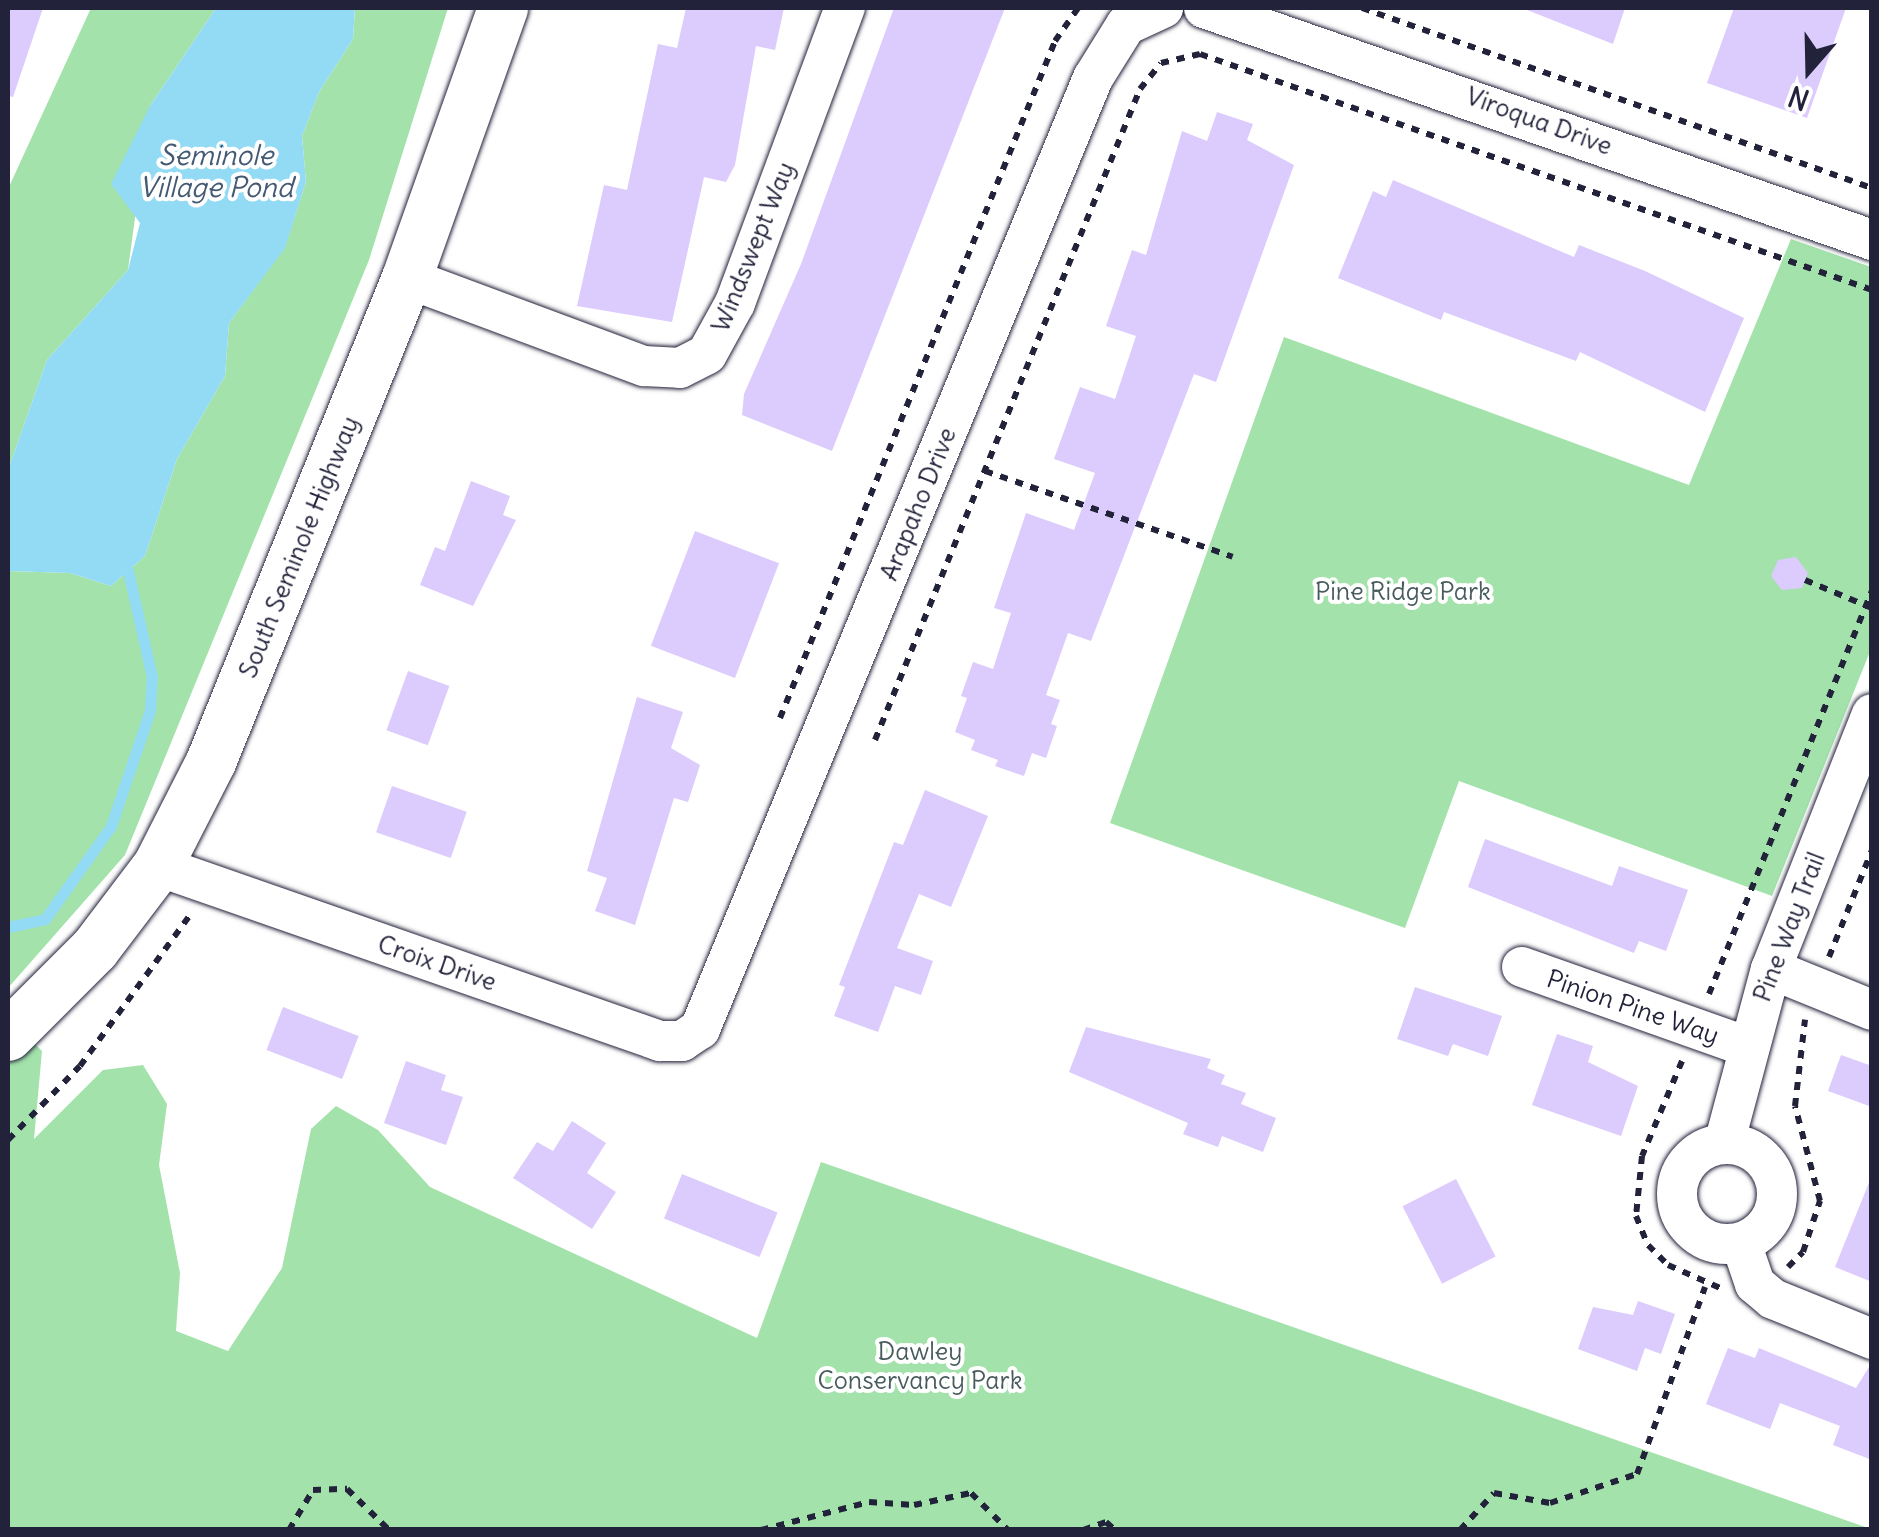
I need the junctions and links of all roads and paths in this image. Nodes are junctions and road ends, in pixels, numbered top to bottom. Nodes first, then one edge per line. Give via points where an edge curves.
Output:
1 (503, 8) edge
2 (846, 8) edge
3 (1078, 8) edge
4 (1156, 8) edge
5 (1204, 8) edge
6 (1362, 8) edge
7 (1872, 188) edge
8 (1872, 240) edge
9 (407, 278) junction
10 (1872, 290) edge
11 (985, 471) junction
12 (1233, 557) dead end
13 (1805, 580) dead end
14 (1872, 608) edge
15 (1872, 714) edge
16 (780, 718) dead end
17 (875, 740) dead end
18 (158, 866) junction
19 (212, 885) junction
20 (1522, 967) dead end
21 (1771, 969) junction
22 (1872, 1010) edge
23 (710, 1016) joint
24 (8, 1036) edge
25 (1745, 1046) junction
26 (8, 1140) edge
27 (1724, 1144) junction
28 (1741, 1243) junction
29 (1705, 1287) dead end
30 (1872, 1338) edge
31 (289, 1530) edge
32 (390, 1530) edge
33 (762, 1530) edge
34 (1008, 1530) edge
35 (1083, 1530) edge
36 (1115, 1530) edge
37 (1460, 1530) edge

1 - 9 street, South Seminole Highway
2 - 9 street, Windswept Way via 735,304 707,354 680,368 644,366
3 - 16 path via 1055,40
4 - 23 street, Arapaho Drive via 1114,40 1093,78
5 - 8 street, Viroqua Drive
6 - 7 path
9 - 18 street, South Seminole Highway via 248,675
10 - 11 path via 1200,54 1184,56 1161,63 1140,89
11 - 12 path
11 - 17 path
13 - 14 path
15 - 21 street, Pine Way Trail
18 - 19 street, Croix Drive
18 - 24 street, South Seminole Highway via 95,949
19 - 23 street, Croix Drive via 660,1040 682,1041
19 - 26 path via 80,1066
20 - 25 street, Pinion Pine Way
21 - 22 street
21 - 25 street, Pine Way Trail
25 - 27 street, Pine Way Trail
27 - 28 street via 1755,1152 1775,1178 1776,1210
27 - 28 street via 1683,1170 1678,1203 1708,1241
28 - 30 street via 1755,1284 1772,1299
29 - 37 path via 1637,1474 1550,1503 1494,1493
31 - 32 path via 313,1490 347,1488
33 - 34 path via 869,1502 914,1506 971,1493
35 - 36 path via 1106,1522

